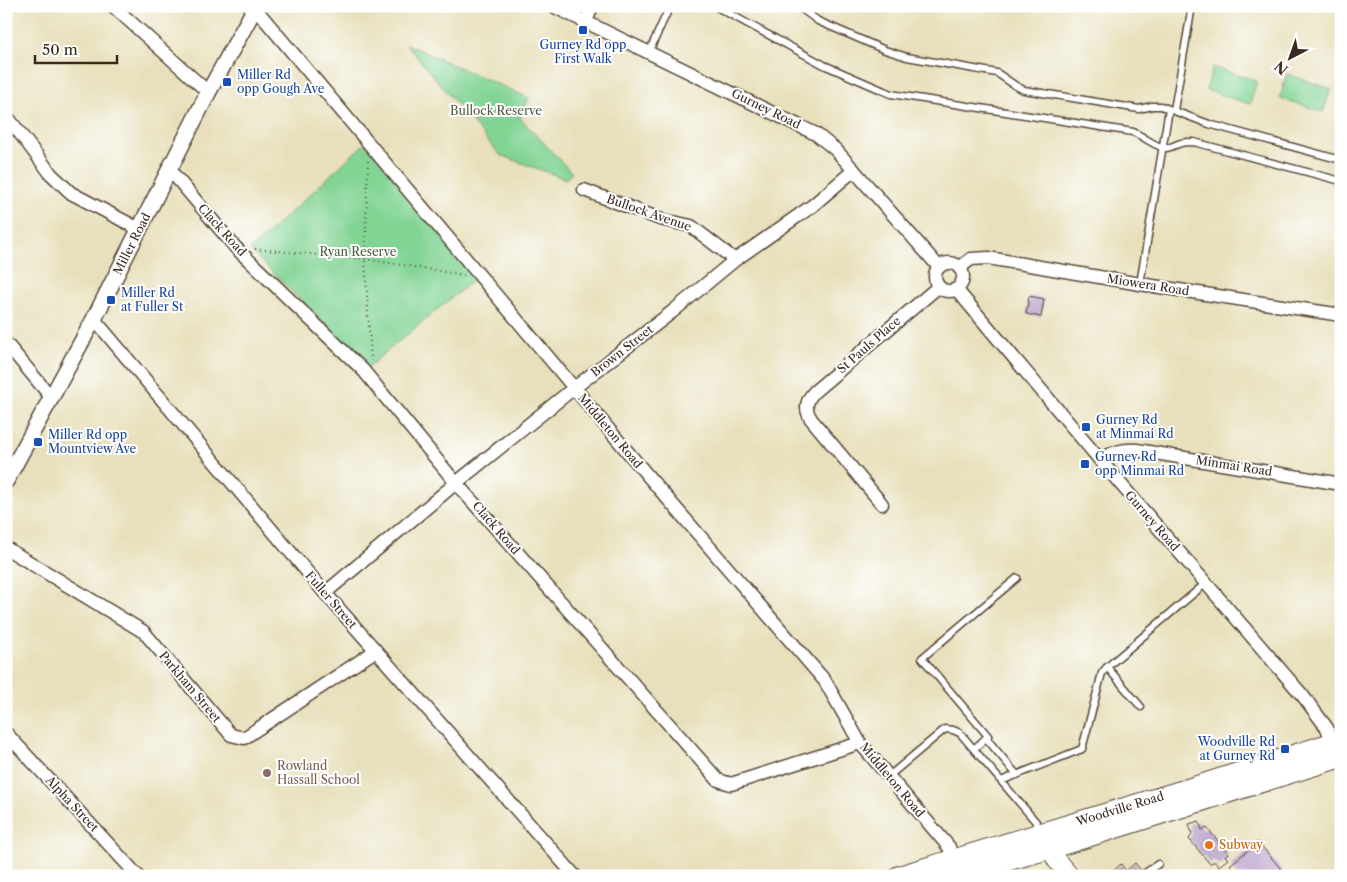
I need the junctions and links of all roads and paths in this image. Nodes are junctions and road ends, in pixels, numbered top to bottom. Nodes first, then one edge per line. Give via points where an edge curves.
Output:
1 (113, 6) edge
2 (552, 6) edge
3 (592, 6) edge
4 (670, 6) edge
5 (714, 6) edge
6 (798, 6) edge
7 (1192, 6) edge
8 (256, 7) edge
9 (586, 22) junction
10 (649, 52) junction
11 (209, 93) junction
12 (1171, 109) junction
13 (6, 115) edge
14 (368, 142) junction
15 (1162, 148) junction
16 (1341, 160) edge
17 (170, 170) junction
18 (854, 170) junction
19 (1341, 181) edge
20 (584, 190) dead end
21 (139, 229) junction
22 (236, 247) junction
23 (365, 259) junction
24 (735, 260) junction
25 (940, 267) junction
26 (959, 268) junction
27 (482, 278) junction
28 (1140, 284) junction
29 (938, 286) junction
30 (956, 289) junction
31 (1341, 315) edge
32 (94, 319) junction
33 (6, 343) edge
34 (372, 381) junction
35 (574, 388) junction
36 (51, 397) junction
37 (1100, 460) junction
38 (6, 482) edge
39 (456, 483) junction
40 (1341, 484) edge
41 (882, 504) dead end
42 (6, 548) edge
43 (1017, 578) dead end
44 (1206, 583) junction
45 (325, 593) junction
46 (375, 651) junction
47 (1107, 667) junction
48 (1141, 707) dead end
49 (6, 733) edge
50 (986, 738) junction
51 (860, 743) junction
52 (974, 749) junction
53 (1338, 750) edge
54 (1017, 775) junction
55 (889, 776) junction
56 (1001, 781) junction
57 (1046, 841) junction
58 (1158, 864) dead end
59 (952, 868) edge
60 (1144, 874) dead end
61 (138, 876) edge
62 (575, 876) edge
63 (899, 876) edge
64 (1070, 876) edge

1 - 11 street
2 - 9 street, Gurney Road
3 - 9 street
4 - 10 lane
5 - 15 lane via 824,65 891,94 1133,132
6 - 12 lane via 818,21 885,50 997,73 1024,90 1139,109 1152,106
7 - 12 lane
8 - 11 street, Miller Road
8 - 14 street, Middleton Road
9 - 10 street, Gurney Road
10 - 18 street, Gurney Road via 816,134
11 - 17 street, Miller Road
12 - 15 lane
12 - 16 lane via 1209,124
13 - 21 street via 51,174 71,193
14 - 23 path
14 - 27 street, Middleton Road
15 - 19 lane via 1194,142
15 - 28 lane
17 - 21 street, Miller Road
17 - 22 street, Clack Road
18 - 24 street, Brown Street via 812,206
18 - 25 street, Gurney Road
20 - 24 street, Bullock Avenue via 660,219 691,226
21 - 32 street, Miller Road
22 - 23 path
22 - 34 street, Clack Road
23 - 27 path
23 - 34 path
24 - 35 street, Brown Street
25 - 26 street via 947,263
25 - 29 street via 935,279
26 - 28 street, Miowera Road via 972,259 988,258
26 - 30 street via 962,277
27 - 35 street, Middleton Road
28 - 31 street, Miowera Road
29 - 30 street via 945,291
29 - 41 street, St Pauls Place via 814,391 801,406
30 - 37 street, Gurney Road
32 - 36 street, Miller Road
32 - 45 street, Fuller Street
33 - 36 street
34 - 39 street, Clack Road
35 - 39 street, Brown Street
35 - 51 street, Middleton Road via 825,681
36 - 38 street, Miller Road
37 - 40 street, Minmai Road via 1118,450 1137,450
37 - 44 street, Gurney Road
39 - 45 street, Brown Street
39 - 51 street, Clack Road via 718,780 732,784
42 - 46 street, Parkham Street via 144,632 230,735 244,738
43 - 50 lane via 922,658 988,736
44 - 47 lane
44 - 53 street, Gurney Road via 1303,696 1327,728
45 - 46 street, Fuller Street
46 - 62 street, Fuller Street
47 - 48 lane
47 - 54 lane via 1102,673 1082,749
49 - 61 street, Alpha Street
50 - 52 lane
50 - 54 lane
51 - 55 street, Middleton Road
52 - 55 lane via 960,733 945,729
52 - 56 lane
53 - 57 main road, Woodville Road
54 - 56 lane
55 - 59 street, Middleton Road via 949,847
56 - 57 lane via 1036,822
57 - 59 main road, Woodville Road
57 - 64 main road
58 - 60 lane
59 - 63 main road, Woodville Road

